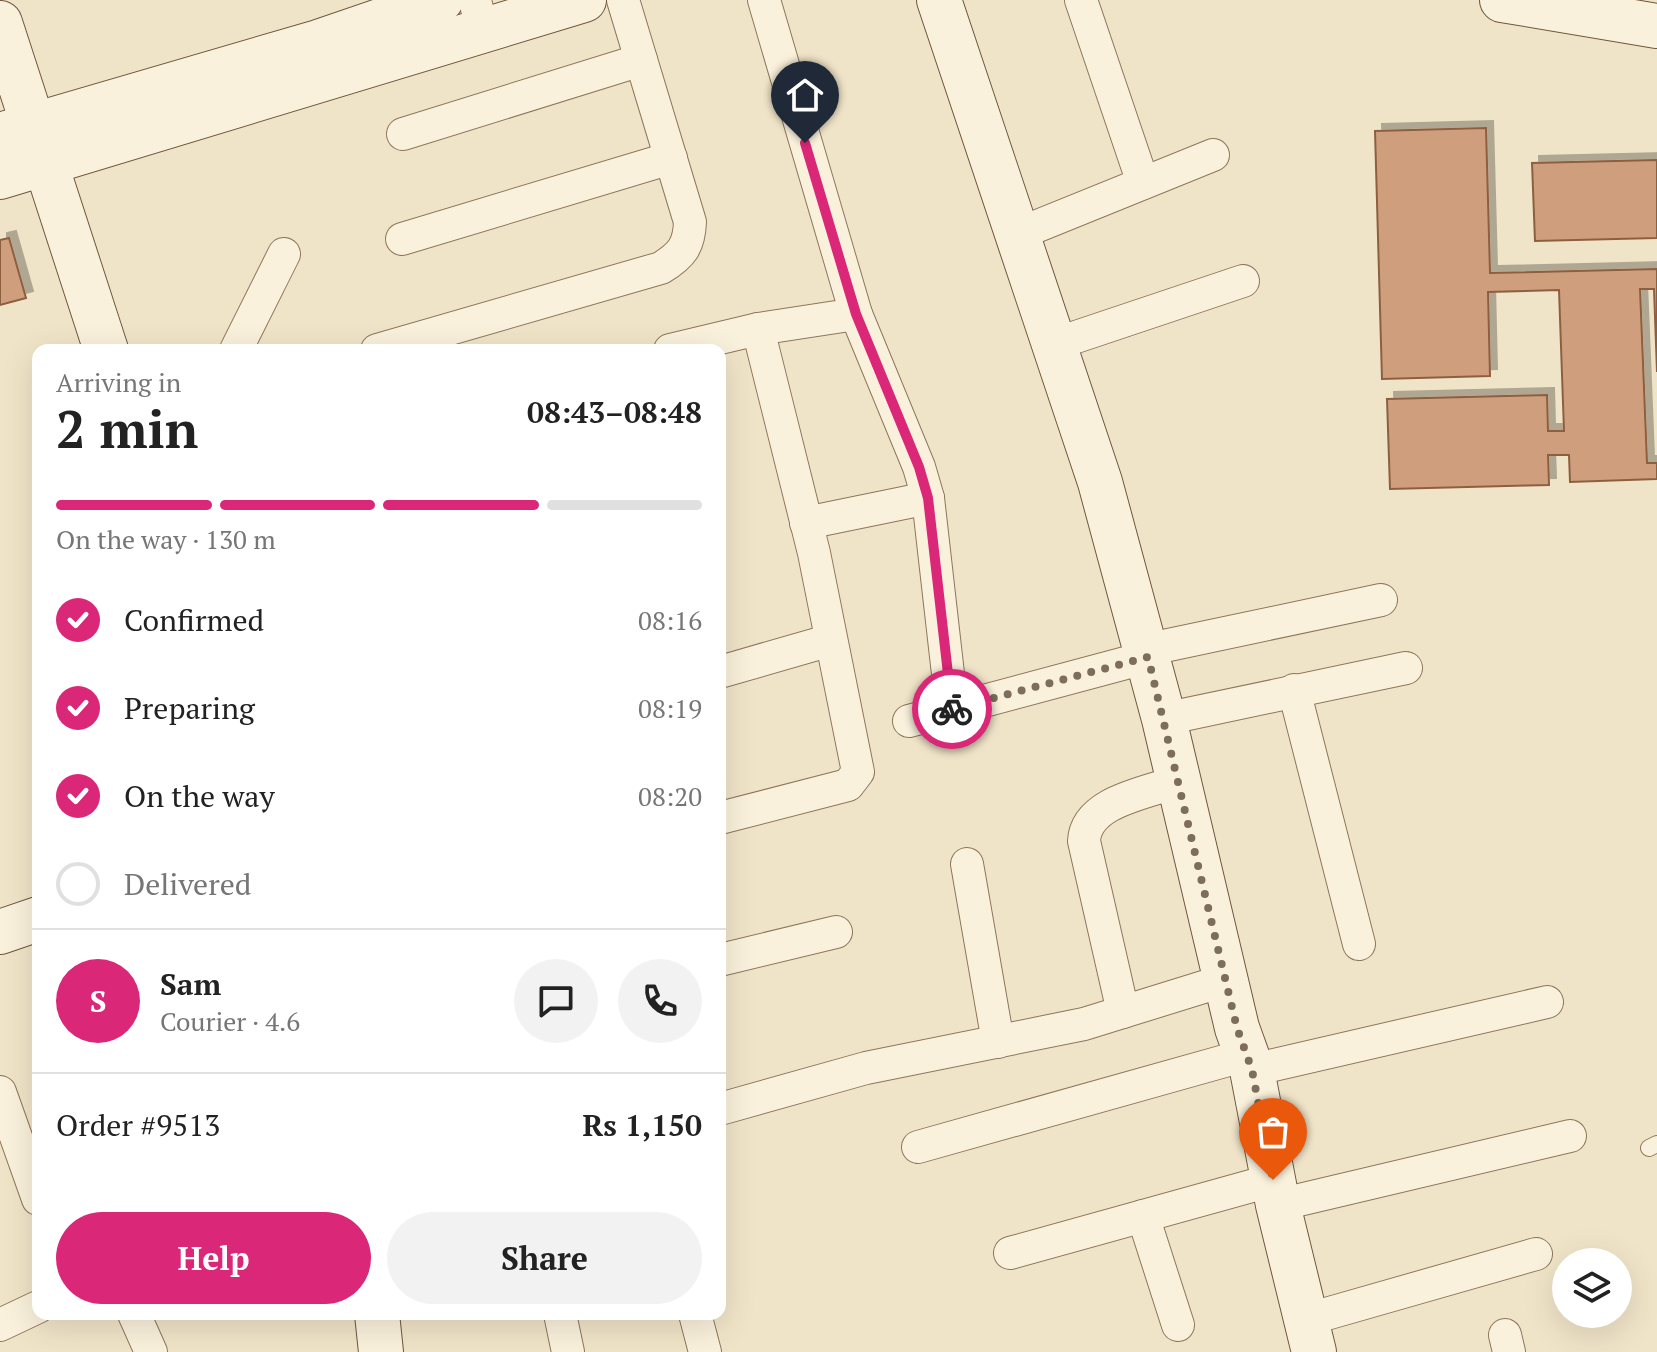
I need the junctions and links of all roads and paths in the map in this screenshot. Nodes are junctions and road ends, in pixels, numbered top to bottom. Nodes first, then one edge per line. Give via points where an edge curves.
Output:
1 (441, 0) edge
2 (584, 0) edge
3 (623, 0) edge
4 (764, 0) edge
5 (939, 0) edge
6 (1081, 0) edge
7 (1502, 0) edge
8 (479, 15) edge
9 (0, 23) edge
10 (1657, 26) edge
11 (641, 60) junction
12 (403, 134) dead end
13 (27, 140) edge
14 (1213, 155) dead end
15 (671, 158) junction
16 (0, 177) edge
17 (1143, 183) junction
18 (1018, 234) junction
19 (402, 239) dead end
20 (284, 254) dead end
21 (1243, 281) dead end
22 (856, 314) junction
23 (758, 329) junction
24 (104, 344) edge
25 (239, 344) edge
26 (398, 344) edge
27 (695, 344) edge
28 (1055, 344) junction
29 (928, 498) junction
30 (806, 523) junction
31 (1381, 600) dead end
32 (831, 640) junction
33 (1146, 654) junction
34 (1406, 668) dead end
35 (726, 670) edge
36 (1294, 690) junction
37 (952, 709) junction
38 (1164, 719) junction
39 (909, 721) dead end
40 (1179, 781) junction
41 (726, 816) edge
42 (967, 864) dead end
43 (32, 921) edge
44 (0, 932) edge
45 (836, 932) dead end
46 (1359, 944) dead end
47 (726, 959) edge
48 (1226, 980) junction
49 (1547, 1002) dead end
50 (1123, 1012) junction
51 (998, 1042) junction
52 (1249, 1062) junction
53 (0, 1092) edge
54 (726, 1107) edge
55 (1570, 1136) dead end
56 (918, 1147) dead end
57 (32, 1182) edge
58 (1275, 1192) junction
59 (1143, 1216) junction
60 (1010, 1253) dead end
61 (1536, 1254) dead end
62 (32, 1310) edge
63 (137, 1320) edge
64 (378, 1320) edge
65 (561, 1320) edge
66 (697, 1320) edge
67 (0, 1325) edge
68 (1178, 1325) dead end
69 (1310, 1336) edge
70 (151, 1352) edge
71 (381, 1352) edge
72 (568, 1352) edge
73 (705, 1352) edge

1 - 13 street
2 - 8 street
3 - 11 street
4 - 22 street
5 - 18 street
6 - 17 street
7 - 10 street
8 - 13 street
9 - 13 street
11 - 12 street
11 - 15 street
13 - 16 street
13 - 24 street
14 - 17 street
15 - 19 street
15 - 26 street via 690,222 681,256 661,268
17 - 18 street
18 - 28 street
20 - 25 street
21 - 28 street
22 - 23 street
22 - 29 street
23 - 27 street
23 - 30 street
28 - 33 street via 1100,482
29 - 30 street
29 - 37 street
30 - 32 street
31 - 33 street
32 - 35 street
32 - 41 street via 858,763 855,780
33 - 37 street
33 - 38 street
34 - 36 street
36 - 38 street
36 - 46 street
37 - 39 street
38 - 40 street
40 - 48 street
40 - 50 street via 1097,812 1085,828
42 - 51 street
43 - 44 street
45 - 47 street
48 - 50 street
48 - 52 street
49 - 52 street
50 - 51 street
51 - 54 street via 866,1068
52 - 56 street
52 - 58 street
53 - 57 street
55 - 58 street
58 - 59 street
58 - 69 street
59 - 60 street
59 - 68 street
61 - 69 street
62 - 67 street
63 - 70 street
64 - 71 street
65 - 72 street
66 - 73 street

